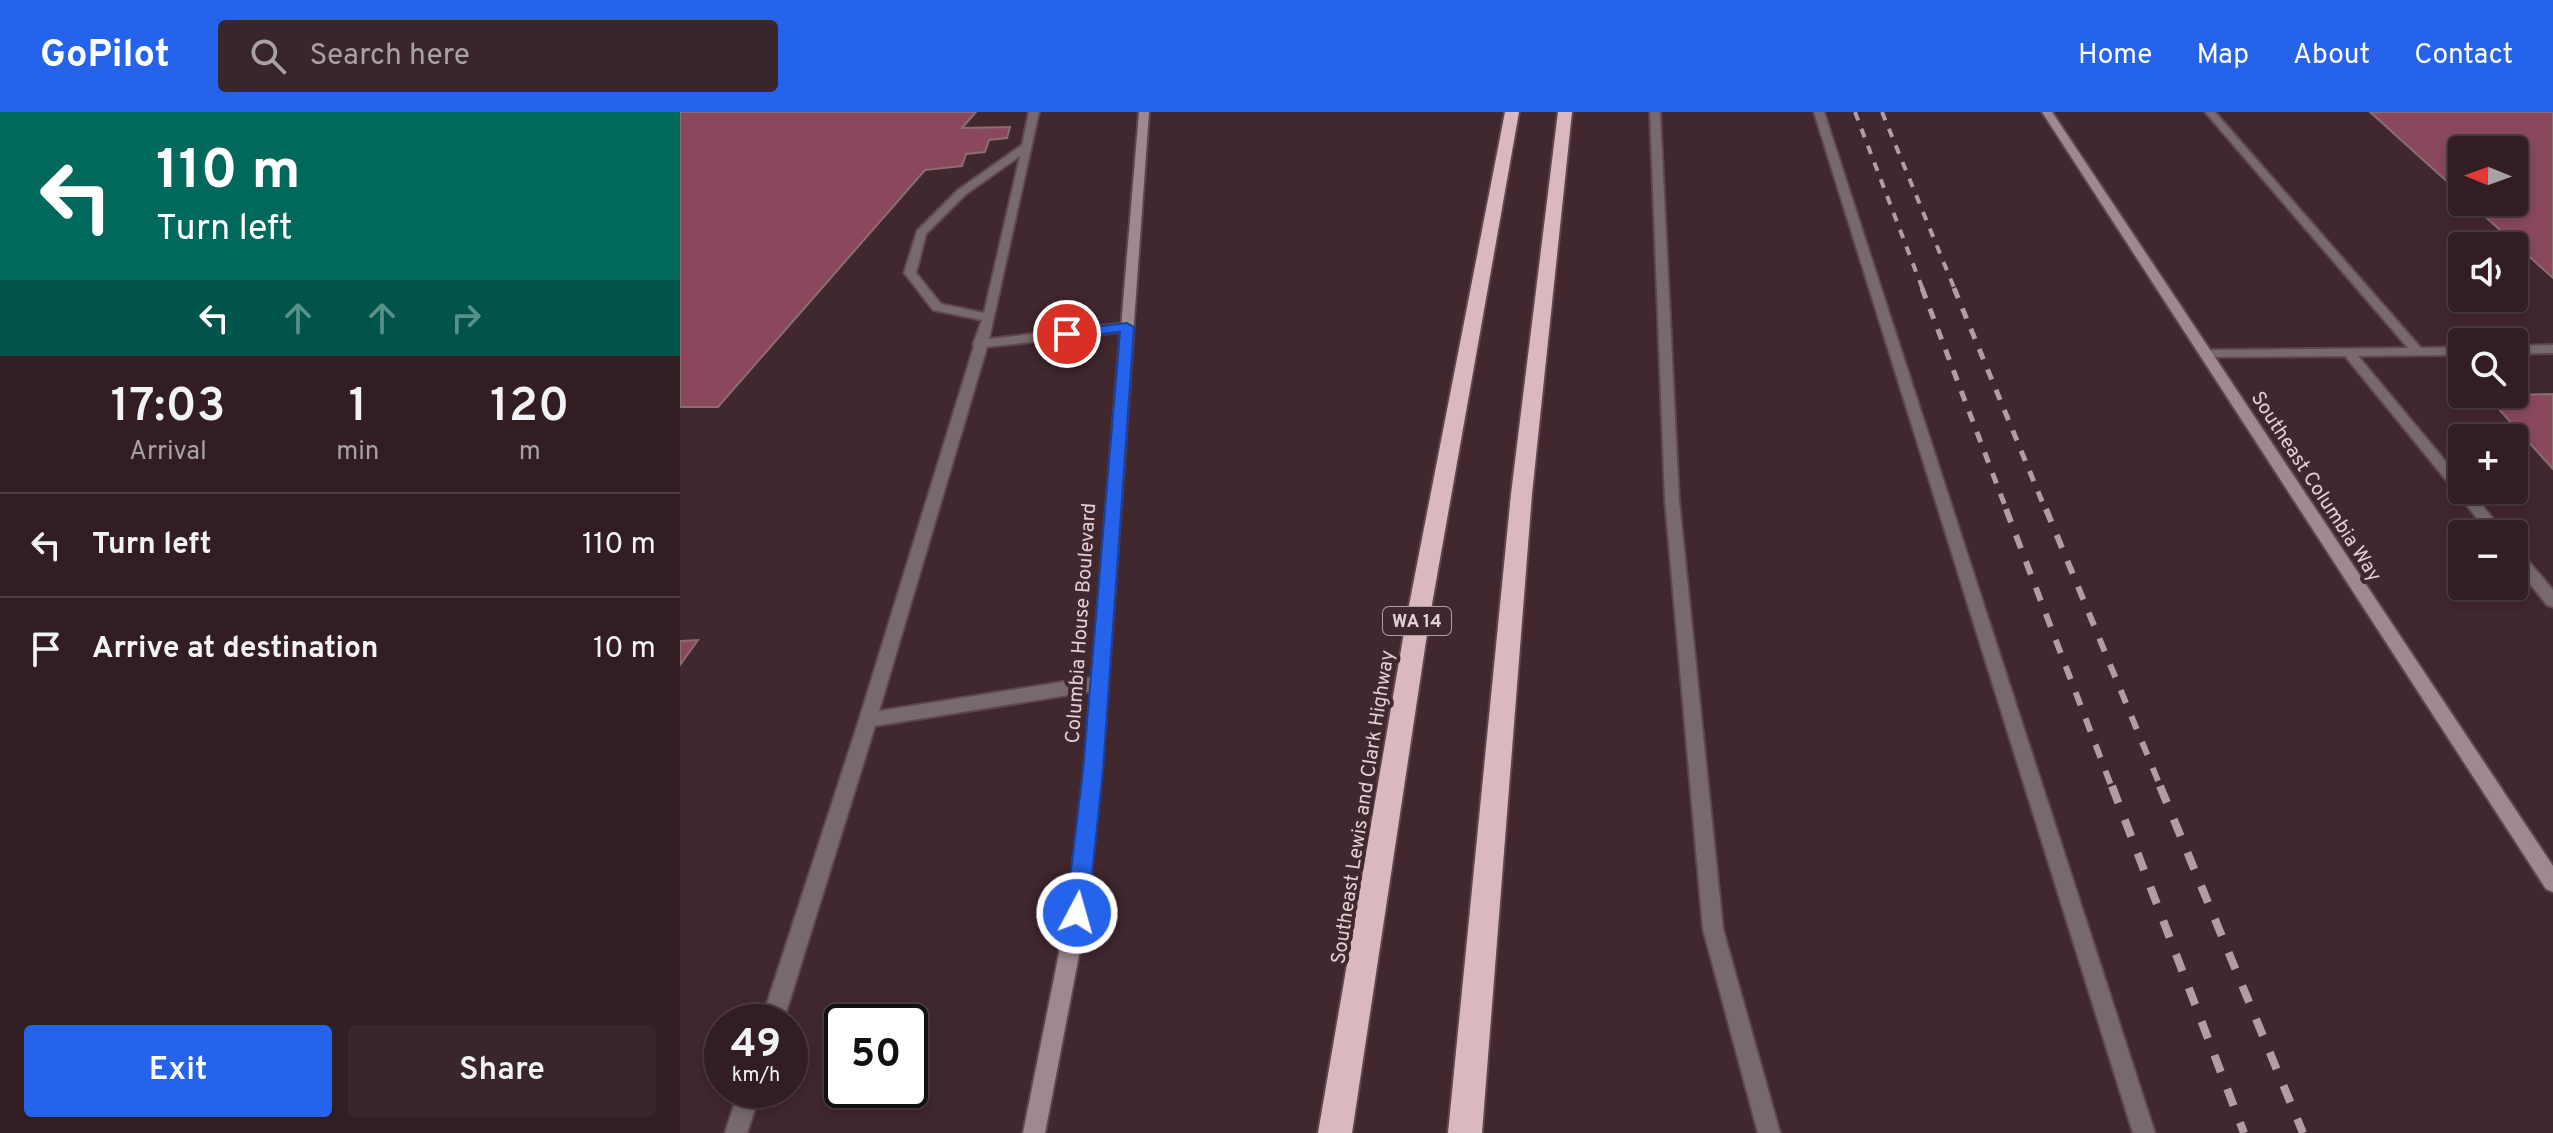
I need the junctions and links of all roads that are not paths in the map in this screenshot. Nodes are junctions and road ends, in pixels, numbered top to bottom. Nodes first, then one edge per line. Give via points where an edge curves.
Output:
1 (1034, 112) edge
2 (1144, 112) edge
3 (1512, 112) edge
4 (1565, 112) edge
5 (1655, 112) edge
6 (1819, 112) edge
7 (2047, 112) edge
8 (2210, 112) edge
9 (1028, 145) junction
10 (989, 318) junction
11 (1127, 327) junction
12 (979, 344) junction
13 (2553, 349) edge
14 (2528, 350) edge
15 (2417, 351) junction
16 (2448, 351) edge
17 (2348, 352) junction
18 (2206, 354) junction
19 (2486, 520) edge
20 (2528, 571) edge
21 (2553, 601) edge
22 (1100, 683) junction
23 (868, 720) junction
24 (2553, 883) edge
25 (778, 1004) edge
26 (744, 1108) edge
27 (736, 1133) edge
28 (1034, 1133) edge
29 (1335, 1133) edge
30 (1465, 1133) edge
31 (1769, 1133) edge
32 (2144, 1133) edge

1 - 9 lane
2 - 11 main road, Columbia House Boulevard
3 - 29 highway, Southeast Lewis and Clark Highway / WA 14 via 1393,757
4 - 30 highway via 1512,574
5 - 31 lane via 1672,500 1713,929
6 - 32 lane
7 - 18 main road, Southeast Columbia Way
8 - 15 lane
9 - 10 lane
9 - 10 lane via 962,192 921,233 910,273 937,307
10 - 12 lane
11 - 12 lane
11 - 22 main road, Columbia House Boulevard
12 - 23 lane
13 - 14 lane
15 - 16 lane
15 - 17 lane
17 - 18 lane
17 - 19 lane
18 - 24 main road, Southeast Columbia Way
20 - 21 lane
22 - 23 lane
22 - 28 main road, Columbia House Boulevard via 1077,913
23 - 25 lane
26 - 27 lane

